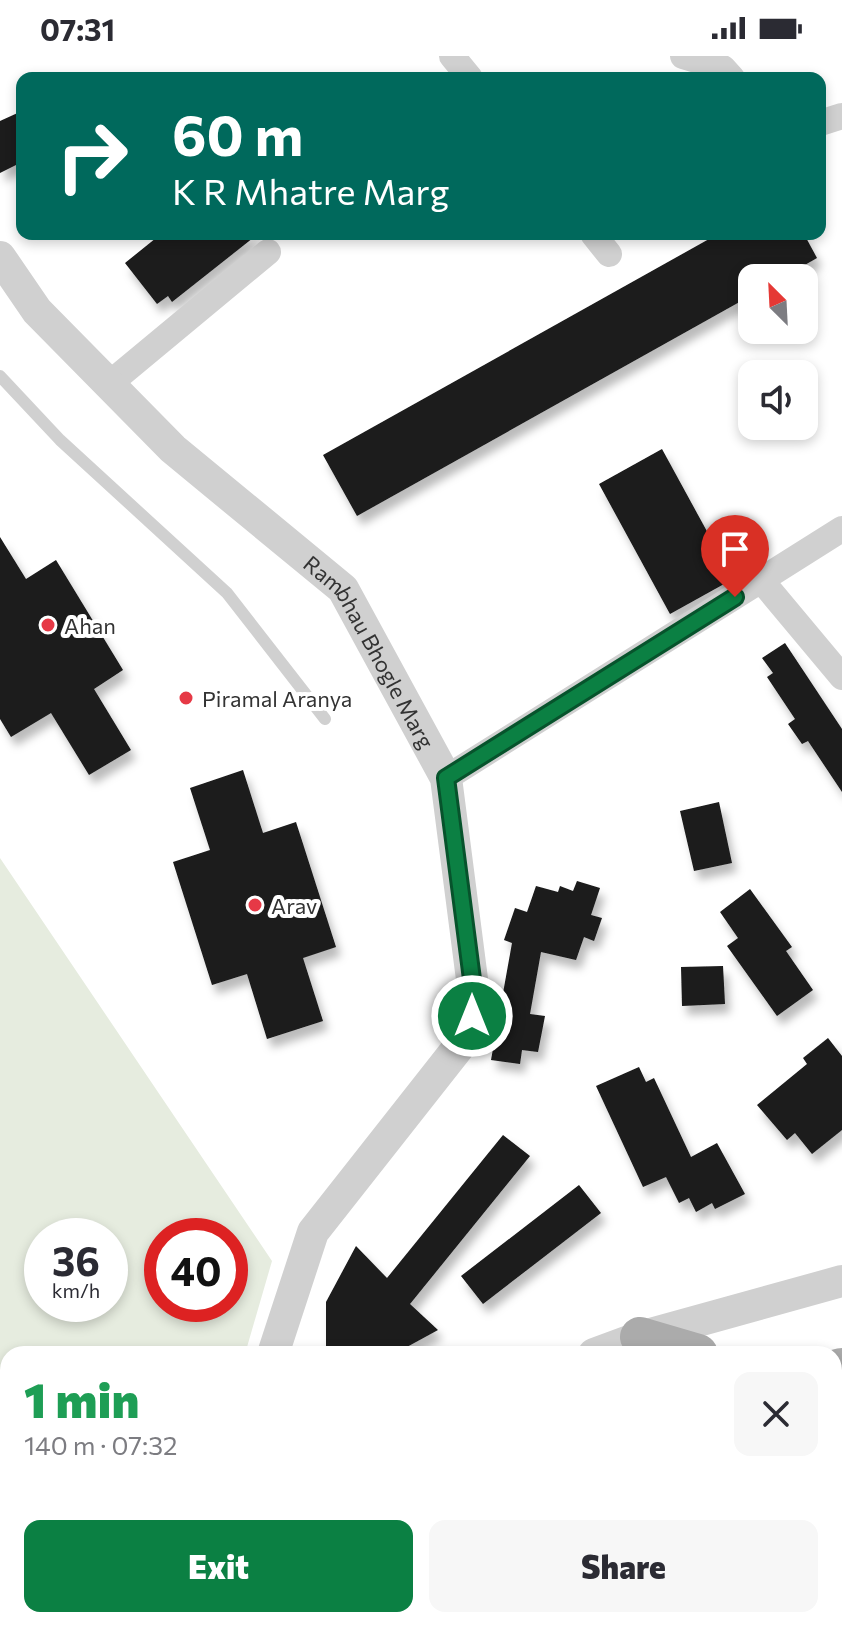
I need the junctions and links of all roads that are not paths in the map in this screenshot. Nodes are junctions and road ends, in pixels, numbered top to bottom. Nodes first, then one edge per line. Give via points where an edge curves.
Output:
1 (452, 56) edge
2 (683, 56) edge
3 (465, 72) edge
4 (727, 72) edge
5 (268, 252) dead end
6 (0, 257) edge
7 (0, 376) edge
8 (109, 384) junction
9 (842, 529) edge
10 (761, 580) junction
11 (842, 677) edge
12 (325, 719) dead end
13 (446, 778) junction
14 (842, 1281) edge
15 (640, 1337) junction
16 (276, 1346) edge
17 (616, 1346) edge
18 (671, 1346) edge

1 - 3 street
2 - 4 street
5 - 8 street
6 - 8 street, Rambhau Bhogle Marg via 37,311
7 - 12 lane via 60,440 227,593
8 - 13 street, Rambhau Bhogle Marg via 173,449 343,589
9 - 10 street
10 - 11 street
10 - 13 street
13 - 16 street, Rambhau Bhogle Marg via 473,987 472,1016 461,1044 313,1232
14 - 15 street
15 - 17 street
15 - 18 main road

